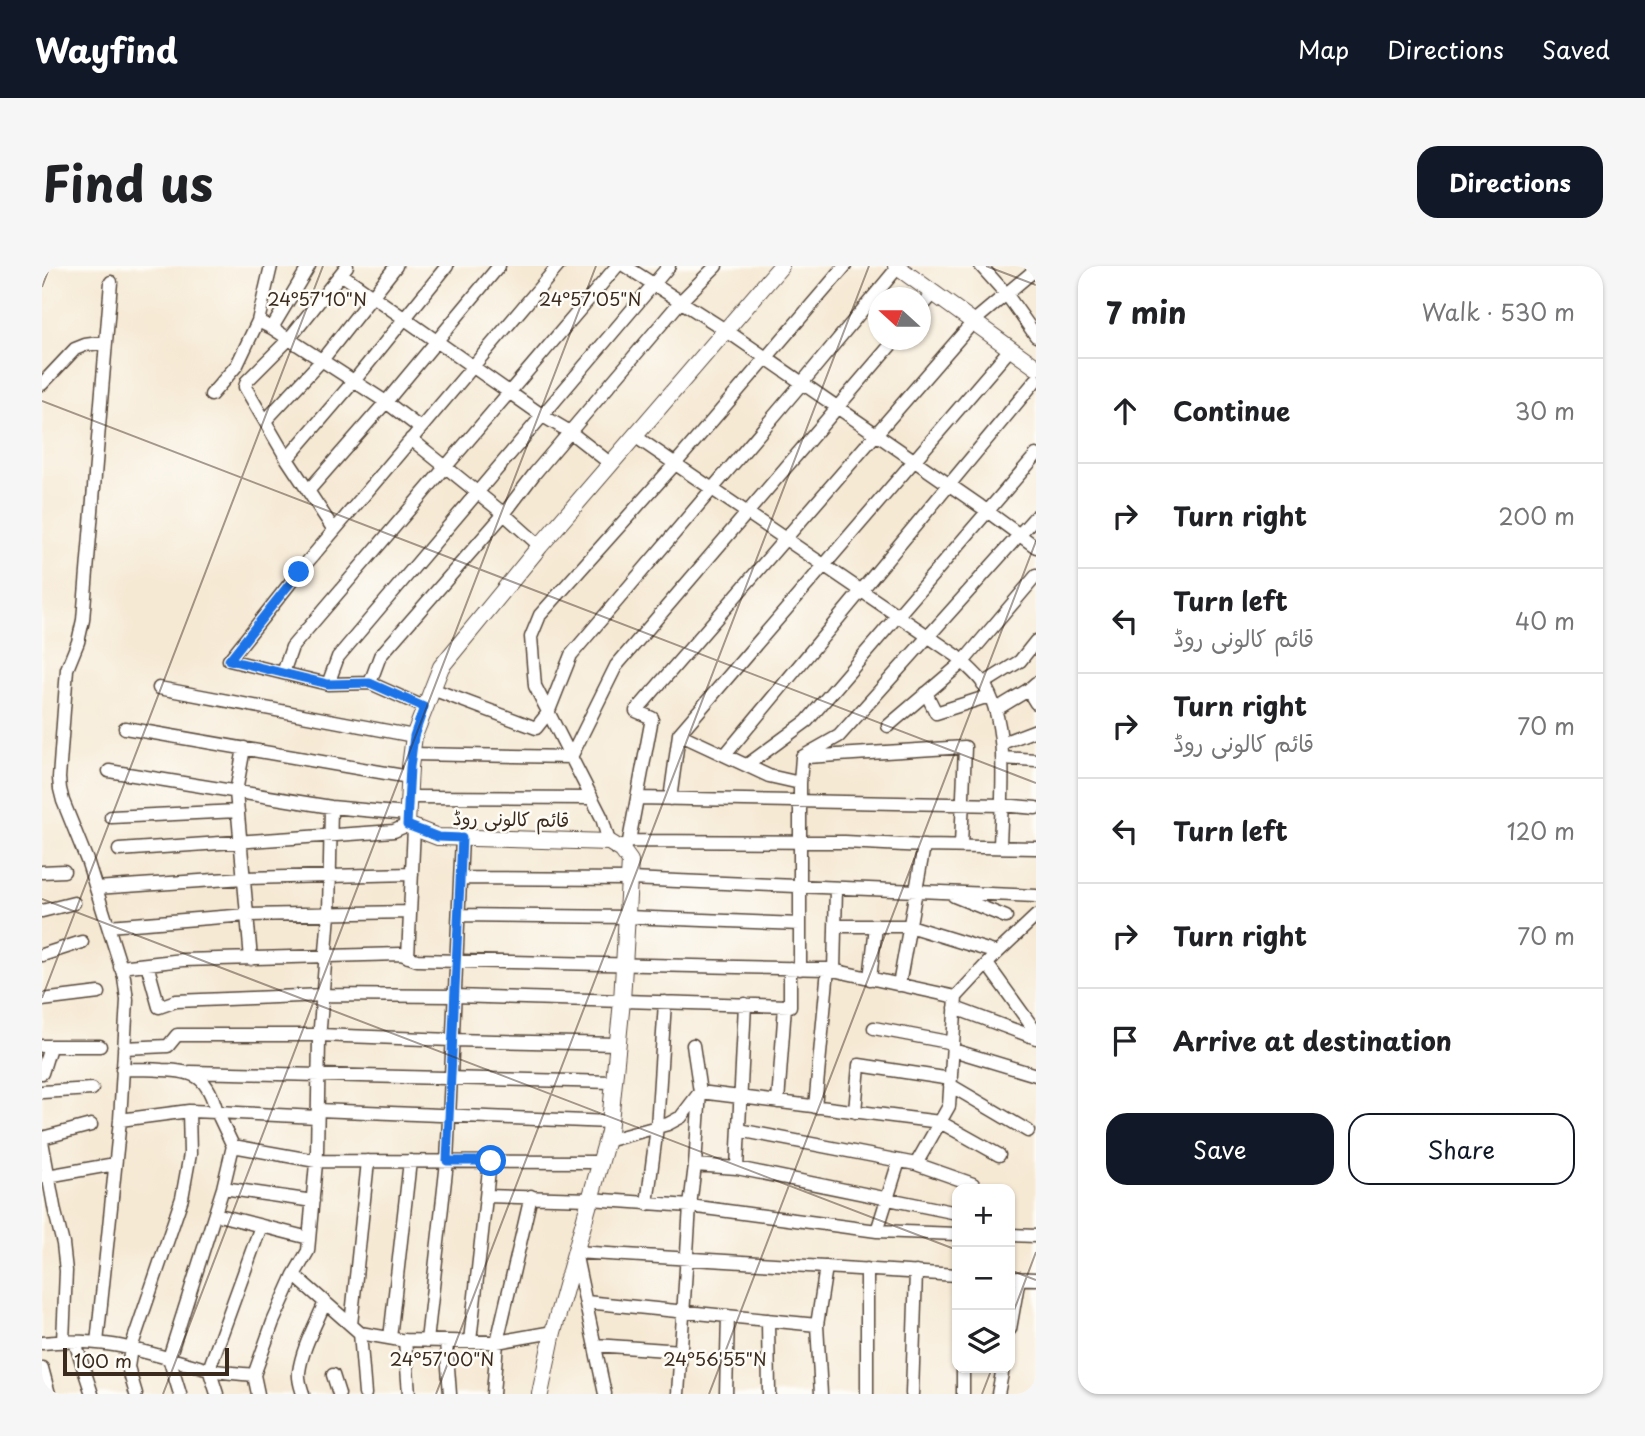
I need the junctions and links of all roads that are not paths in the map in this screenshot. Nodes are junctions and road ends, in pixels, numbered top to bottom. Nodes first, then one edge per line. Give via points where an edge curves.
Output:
1 (271, 266) edge
2 (309, 266) edge
3 (396, 266) edge
4 (447, 266) edge
5 (499, 266) edge
6 (558, 266) edge
7 (617, 266) edge
8 (625, 266) edge
9 (669, 266) edge
10 (716, 266) edge
11 (845, 266) edge
12 (981, 266) edge
13 (778, 267) edge
14 (897, 267) edge
15 (1036, 269) edge
16 (344, 270) edge
17 (111, 282) dead end
18 (654, 285) junction
19 (934, 293) junction
20 (372, 295) junction
21 (1007, 295) junction
22 (931, 296) edge
23 (681, 301) junction
24 (404, 318) junction
25 (258, 321) junction
26 (974, 321) junction
27 (272, 328) junction
28 (727, 331) junction
29 (1036, 336) edge
30 (289, 339) junction
31 (436, 341) junction
32 (106, 342) junction
33 (1011, 348) junction
34 (886, 350) edge
35 (766, 359) junction
36 (321, 360) junction
37 (472, 366) junction
38 (1036, 367) edge
39 (1036, 380) edge
40 (354, 382) junction
41 (42, 384) edge
42 (802, 384) junction
43 (509, 392) junction
44 (211, 395) dead end
45 (386, 402) junction
46 (836, 408) junction
47 (543, 416) junction
48 (265, 421) junction
49 (420, 428) junction
50 (570, 432) junction
51 (876, 435) junction
52 (636, 437) junction
53 (411, 439) junction
54 (1036, 455) edge
55 (287, 459) junction
56 (914, 461) junction
57 (611, 464) junction
58 (675, 464) junction
59 (445, 468) junction
60 (949, 485) junction
61 (712, 489) junction
62 (308, 491) junction
63 (477, 494) junction
64 (988, 512) junction
65 (747, 513) junction
66 (504, 514) junction
67 (1036, 516) edge
68 (334, 530) junction
69 (1019, 535) junction
70 (786, 539) junction
71 (540, 546) junction
72 (1036, 547) edge
73 (824, 565) junction
74 (1036, 576) edge
75 (861, 590) junction
76 (898, 615) junction
77 (928, 636) junction
78 (1036, 641) edge
79 (963, 662) junction
80 (282, 673) junction
81 (370, 683) junction
82 (328, 684) junction
83 (1032, 687) edge
84 (159, 688) dead end
85 (432, 689) junction
86 (986, 690) junction
87 (926, 693) junction
88 (1036, 703) edge
89 (424, 707) junction
90 (995, 710) junction
91 (548, 713) junction
92 (888, 726) dead end
93 (125, 728) dead end
94 (1036, 730) edge
95 (679, 734) junction
96 (414, 736) junction
97 (1002, 743) junction
98 (244, 748) junction
99 (412, 754) junction
100 (724, 755) junction
101 (570, 757) junction
102 (802, 757) junction
103 (1002, 758) junction
104 (1036, 760) edge
105 (747, 765) junction
106 (109, 771) dead end
107 (409, 776) junction
108 (800, 783) junction
109 (236, 792) junction
110 (408, 797) junction
111 (592, 798) junction
112 (637, 798) junction
113 (670, 799) junction
114 (800, 802) junction
115 (964, 804) junction
116 (1001, 805) junction
117 (331, 807) junction
118 (1036, 808) edge
119 (238, 811) junction
120 (111, 817) dead end
121 (409, 822) junction
122 (331, 836) junction
123 (462, 838) junction
124 (241, 841) junction
125 (801, 841) junction
126 (620, 844) junction
127 (924, 846) junction
128 (961, 846) junction
129 (1000, 847) junction
130 (1036, 848) edge
131 (119, 850) dead end
132 (64, 871) dead end
133 (42, 872) edge
134 (412, 874) junction
135 (330, 876) junction
136 (244, 878) junction
137 (461, 878) junction
138 (629, 879) junction
139 (801, 886) junction
140 (96, 888) junction
141 (836, 888) junction
142 (916, 891) junction
143 (944, 892) junction
144 (1036, 896) edge
145 (75, 903) dead end
146 (42, 911) edge
147 (410, 912) junction
148 (329, 914) junction
149 (247, 915) junction
150 (459, 915) junction
151 (627, 917) junction
152 (1006, 917) dead end
153 (800, 924) junction
154 (1034, 924) edge
155 (108, 926) junction
156 (835, 926) junction
157 (876, 926) junction
158 (909, 926) junction
159 (82, 942) dead end
160 (997, 953) junction
161 (42, 955) edge
162 (326, 957) junction
163 (408, 957) junction
164 (251, 959) junction
165 (457, 961) junction
166 (147, 964) junction
167 (624, 964) junction
168 (987, 964) junction
169 (120, 967) junction
170 (795, 968) junction
171 (831, 970) junction
172 (870, 979) junction
173 (899, 985) junction
174 (99, 993) dead end
175 (323, 995) junction
176 (455, 996) junction
177 (42, 1000) edge
178 (621, 1001) junction
179 (665, 1002) junction
180 (956, 1003) junction
181 (746, 1004) junction
182 (785, 1006) junction
183 (874, 1028) dead end
184 (1036, 1031) edge
185 (319, 1035) junction
186 (1036, 1038) edge
187 (452, 1040) junction
188 (617, 1044) junction
189 (693, 1045) dead end
190 (46, 1046) edge
191 (100, 1046) dead end
192 (953, 1046) junction
193 (124, 1048) junction
194 (122, 1069) junction
195 (190, 1072) junction
196 (42, 1073) edge
197 (318, 1075) junction
198 (1036, 1075) edge
199 (450, 1079) junction
200 (614, 1082) junction
201 (950, 1082) junction
202 (92, 1089) dead end
203 (700, 1092) junction
204 (42, 1093) edge
205 (741, 1097) junction
206 (778, 1102) junction
207 (815, 1107) junction
208 (189, 1111) junction
209 (217, 1112) junction
210 (855, 1112) junction
211 (317, 1113) junction
212 (449, 1115) junction
213 (120, 1120) junction
214 (610, 1122) junction
215 (940, 1122) junction
216 (91, 1125) dead end
217 (657, 1127) junction
218 (739, 1130) junction
219 (1028, 1132) dead end
220 (42, 1140) edge
221 (606, 1141) junction
222 (233, 1146) junction
223 (999, 1155) dead end
224 (316, 1161) junction
225 (368, 1161) junction
226 (410, 1161) junction
227 (447, 1161) junction
228 (491, 1161) junction
229 (899, 1161) junction
230 (600, 1162) junction
231 (115, 1164) junction
232 (916, 1164) junction
233 (695, 1165) junction
234 (737, 1168) junction
235 (45, 1176) edge
236 (973, 1184) dead end
237 (223, 1188) junction
238 (487, 1196) junction
239 (531, 1196) junction
240 (886, 1198) junction
241 (590, 1199) junction
242 (313, 1201) junction
243 (647, 1204) junction
244 (690, 1206) junction
245 (952, 1212) edge
246 (215, 1214) junction
247 (261, 1226) junction
248 (877, 1231) junction
249 (952, 1234) edge
250 (1015, 1235) edge
251 (1036, 1236) edge
252 (309, 1238) junction
253 (575, 1252) junction
254 (688, 1258) junction
255 (826, 1267) junction
256 (867, 1269) junction
257 (916, 1272) junction
258 (294, 1275) junction
259 (952, 1275) edge
260 (1015, 1278) edge
261 (1036, 1279) edge
262 (325, 1302) junction
263 (586, 1302) junction
264 (684, 1312) junction
265 (728, 1316) junction
266 (768, 1320) junction
267 (817, 1325) junction
268 (355, 1329) junction
269 (553, 1332) junction
270 (390, 1338) junction
271 (405, 1340) junction
272 (69, 1341) junction
273 (428, 1341) junction
274 (446, 1341) junction
275 (470, 1341) junction
276 (497, 1342) junction
277 (42, 1343) edge
278 (97, 1343) junction
279 (595, 1345) junction
280 (131, 1348) junction
281 (681, 1351) junction
282 (169, 1358) junction
283 (42, 1367) edge
284 (209, 1369) junction
285 (963, 1373) edge
286 (1002, 1373) edge
287 (254, 1375) junction
288 (334, 1375) dead end
289 (49, 1394) edge
290 (92, 1394) edge
291 (136, 1394) edge
292 (180, 1394) edge
293 (217, 1394) edge
294 (258, 1394) edge
295 (303, 1394) edge
296 (338, 1394) edge
297 (365, 1394) edge
298 (409, 1394) edge
299 (450, 1394) edge
300 (492, 1394) edge
301 (540, 1394) edge
302 (605, 1394) edge
303 (678, 1394) edge
304 (726, 1394) edge
305 (769, 1394) edge
306 (821, 1394) edge
307 (867, 1394) edge
308 (912, 1394) edge
309 (963, 1394) edge
310 (998, 1394) edge

1 - 25 street
2 - 27 street
3 - 20 street
4 - 24 street
5 - 31 street
6 - 37 street
7 - 43 street
8 - 18 street
9 - 18 street
10 - 23 street
11 - 35 street
12 - 21 street
13 - 28 street
14 - 19 street
14 - 42 street
15 - 21 street
16 - 20 street
16 - 30 street
17 - 32 street
18 - 23 street
18 - 47 street
19 - 22 street
19 - 26 street
20 - 24 street
20 - 36 street
21 - 26 street
21 - 29 street
23 - 28 street
23 - 50 street
24 - 31 street
24 - 40 street
25 - 27 street
25 - 44 street via 237,365
26 - 33 street
26 - 51 street
27 - 30 street
28 - 35 street
28 - 52 street
30 - 36 street
30 - 48 street via 245,387
31 - 37 street
31 - 45 street
32 - 41 street via 75,349
32 - 140 street via 83,620 67,669 59,778 63,801
33 - 38 street
33 - 56 street
34 - 46 street
35 - 42 street
35 - 58 street
36 - 40 street
36 - 48 street
37 - 43 street
37 - 49 street
39 - 60 street
40 - 45 street
40 - 55 street
42 - 46 street
42 - 61 street
43 - 47 street
43 - 59 street
45 - 49 street
45 - 62 street
46 - 51 street
46 - 65 street
47 - 50 street
47 - 63 street
48 - 55 street
49 - 53 street
50 - 57 street
50 - 66 street
51 - 56 street
51 - 70 street
52 - 57 street
52 - 58 street
53 - 59 street
53 - 68 street
54 - 64 street
55 - 62 street
56 - 60 street
56 - 73 street
57 - 71 street
58 - 61 street
58 - 91 street via 540,615 531,637 535,686
59 - 63 street
59 - 80 street via 292,647
60 - 64 street
60 - 75 street
61 - 65 street
61 - 91 street via 571,655
62 - 68 street
63 - 66 street
63 - 82 street via 338,657
64 - 69 street
64 - 76 street
65 - 70 street
65 - 101 street via 616,666
66 - 71 street
66 - 81 street via 380,656
67 - 69 street
68 - 80 street via 229,660
69 - 72 street
69 - 77 street
70 - 73 street
70 - 112 street via 636,712 652,718
71 - 85 street via 441,667
73 - 75 street
73 - 95 street
74 - 79 street
75 - 76 street
75 - 100 street
76 - 77 street
76 - 105 street via 807,721
77 - 79 street
77 - 102 street via 839,736
78 - 86 street
79 - 86 street
79 - 87 street
80 - 82 street
81 - 82 street
81 - 89 street
83 - 88 street
83 - 90 street
84 - 96 street
85 - 89 street
85 - 91 street via 536,728
86 - 87 street via 936,713
86 - 90 street
87 - 92 street
89 - 96 street
90 - 97 street
91 - 101 street
93 - 98 street
94 - 97 street
95 - 100 street
95 - 113 street
96 - 99 street
97 - 103 street
98 - 107 street
98 - 109 street
99 - 101 street
99 - 107 street
100 - 105 street
101 - 111 street
102 - 108 street
102 - 115 street via 965,747
103 - 104 street
103 - 116 street
105 - 108 street
106 - 109 street
107 - 110 street
108 - 114 street
109 - 117 street
109 - 119 street
110 - 111 street
110 - 121 street
111 - 126 street
112 - 113 street
112 - 126 street
113 - 114 street
114 - 115 street
114 - 125 street
115 - 116 street
115 - 128 street
116 - 118 street
116 - 129 street
117 - 121 street
117 - 122 street
119 - 120 street
119 - 124 street
121 - 122 street via 394,831
121 - 123 street, قائم کالونی روڈ via 438,837
121 - 134 street
122 - 124 street
122 - 135 street
123 - 126 street, قائم کالونی روڈ
123 - 137 street
124 - 131 street
124 - 136 street
125 - 126 street
125 - 127 street
125 - 139 street
126 - 138 street via 630,861
127 - 128 street
127 - 142 street
128 - 129 street
129 - 130 street
132 - 133 street
134 - 135 street
134 - 147 street
135 - 136 street
135 - 148 street
136 - 140 street
136 - 149 street
137 - 138 street
137 - 150 street
138 - 139 street
138 - 151 street
139 - 141 street
139 - 153 street
140 - 155 street
141 - 142 street
141 - 156 street
142 - 143 street
142 - 158 street
143 - 144 street
143 - 152 street
145 - 146 street
147 - 148 street
147 - 163 street
148 - 149 street
148 - 162 street
149 - 155 street
149 - 164 street
150 - 151 street
150 - 165 street
151 - 153 street
151 - 167 street
153 - 170 street
154 - 160 street
155 - 169 street
156 - 157 street
156 - 171 street
157 - 158 street
157 - 172 street
158 - 160 street
158 - 173 street
159 - 161 street
160 - 168 street
162 - 163 street
162 - 164 street
162 - 175 street
163 - 165 street
164 - 166 street
165 - 167 street
165 - 176 street
166 - 169 street
166 - 175 street via 159,1007 176,1000
167 - 170 street
167 - 178 street
168 - 180 street
168 - 184 street
169 - 193 street via 127,1000
170 - 171 street
170 - 182 street via 790,1006
171 - 172 street
171 - 207 street
172 - 173 street
173 - 180 street
174 - 177 street
175 - 176 street
175 - 185 street
176 - 178 street
176 - 187 street
178 - 179 street
178 - 188 street
179 - 181 street
179 - 217 street
180 - 186 street
180 - 192 street
181 - 182 street
181 - 205 street
182 - 206 street
183 - 192 street
185 - 187 street
185 - 193 street via 177,1035 168,1046
185 - 197 street
187 - 188 street
187 - 199 street
188 - 200 street
189 - 203 street
190 - 191 street
190 - 196 street
192 - 198 street
192 - 201 street
193 - 194 street
194 - 195 street
194 - 213 street
195 - 197 street
195 - 209 street via 205,1083
197 - 199 street
197 - 211 street
199 - 200 street
199 - 212 street
200 - 214 street
201 - 210 street via 859,1065
201 - 215 street via 949,1106
201 - 219 street
202 - 204 street
203 - 205 street
203 - 217 street via 681,1117
203 - 233 street
205 - 206 street
205 - 218 street
206 - 207 street
207 - 210 street
208 - 209 street
208 - 213 street
208 - 280 street via 190,1154 182,1198
209 - 211 street
209 - 222 street
210 - 215 street
211 - 212 street
211 - 224 street
212 - 214 street
212 - 227 street
213 - 231 street
214 - 221 street
215 - 223 street
215 - 232 street
216 - 220 street
217 - 221 street
217 - 243 street
218 - 229 street
218 - 234 street
220 - 235 street
221 - 230 street
222 - 224 street
222 - 237 street
224 - 225 street
224 - 242 street
225 - 226 street
225 - 268 street
226 - 227 street
226 - 270 street
227 - 228 street
227 - 273 street
228 - 230 street
228 - 238 street
229 - 232 street
229 - 240 street
230 - 241 street
231 - 235 street
231 - 278 street
232 - 236 street
233 - 234 street
233 - 244 street
234 - 240 street
235 - 272 street via 63,1244
237 - 242 street
237 - 246 street
238 - 239 street
238 - 275 street
239 - 241 street
239 - 276 street
240 - 245 street
240 - 248 street
241 - 243 street
241 - 253 street
242 - 252 street
243 - 244 street
244 - 248 street
244 - 254 street
246 - 247 street
246 - 282 street
247 - 252 street
247 - 284 street
248 - 249 street
250 - 251 street
252 - 258 street via 309,1251
253 - 254 street
253 - 263 street
253 - 269 street
254 - 255 street
254 - 264 street
255 - 256 street
255 - 267 street
256 - 257 street
256 - 307 street
257 - 259 street
257 - 308 street
258 - 262 street
258 - 287 street
260 - 261 street
262 - 268 street
262 - 295 street via 299,1371
263 - 264 street
263 - 279 street
264 - 265 street
264 - 281 street
265 - 266 street
265 - 304 street
266 - 267 street
266 - 305 street
267 - 306 street
268 - 270 street
268 - 297 street
269 - 276 street
269 - 301 street
270 - 271 street
271 - 273 street
271 - 298 street
272 - 277 street
272 - 278 street
272 - 290 street
273 - 274 street
274 - 275 street
274 - 299 street
275 - 276 street
276 - 300 street
278 - 280 street
279 - 281 street
279 - 302 street
280 - 282 street
280 - 291 street via 128,1367
281 - 303 street
282 - 284 street
282 - 292 street
283 - 289 street
284 - 287 street
284 - 293 street
285 - 309 street
286 - 310 street
287 - 294 street
288 - 296 street

